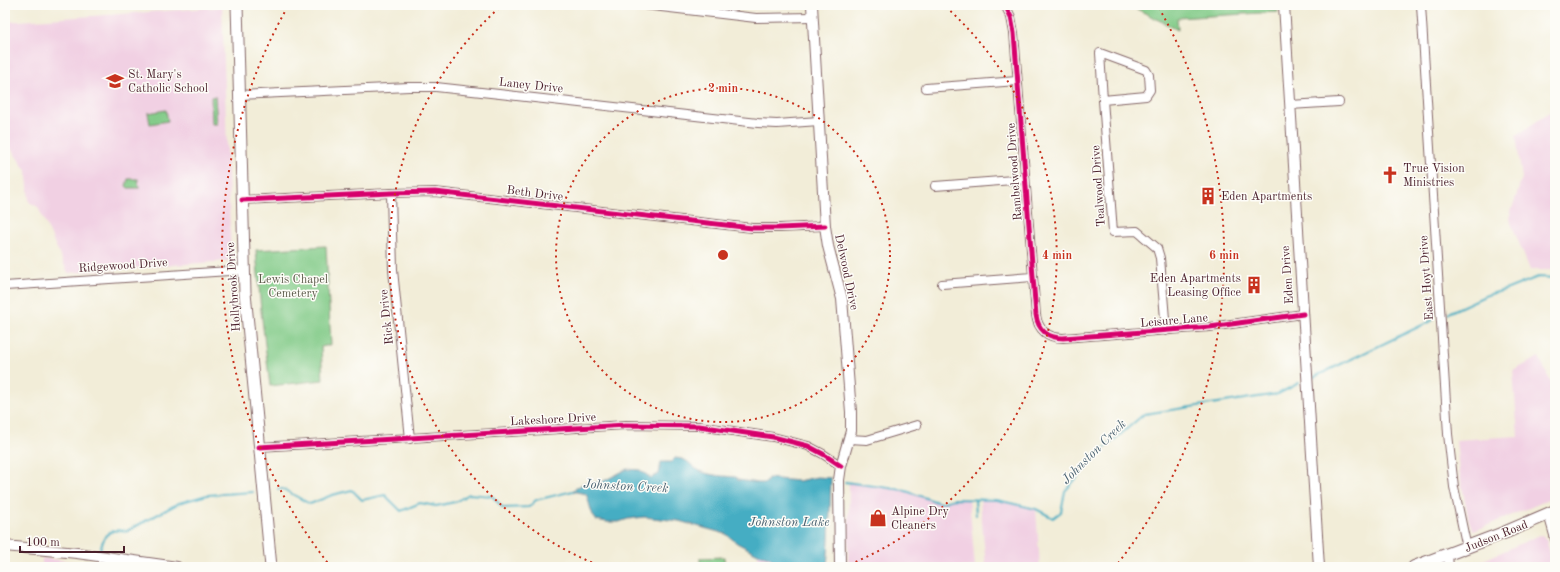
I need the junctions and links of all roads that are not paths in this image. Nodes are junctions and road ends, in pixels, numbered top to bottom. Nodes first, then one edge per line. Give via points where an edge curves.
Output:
1 (237, 5) edge
2 (644, 5) edge
3 (812, 5) edge
4 (1005, 5) edge
5 (1284, 5) edge
6 (1421, 5) edge
7 (813, 17) junction
8 (1017, 81) junction
9 (926, 88) dead end
10 (239, 95) junction
11 (1103, 100) junction
12 (1339, 102) dead end
13 (1290, 105) junction
14 (819, 121) junction
15 (1025, 178) junction
16 (934, 186) dead end
17 (390, 193) junction
18 (242, 200) junction
19 (825, 226) junction
20 (244, 270) junction
21 (1032, 277) junction
22 (942, 284) dead end
23 (5, 286) edge
24 (1303, 314) junction
25 (1166, 331) junction
26 (1048, 334) joint
27 (917, 425) dead end
28 (410, 439) junction
29 (849, 439) junction
30 (259, 447) junction
31 (841, 466) junction
32 (1551, 513) edge
33 (1555, 539) edge
34 (5, 546) edge
35 (1467, 548) junction
36 (1448, 561) edge
37 (177, 567) edge
38 (271, 567) edge
39 (840, 567) edge
40 (1319, 567) edge
41 (1414, 567) edge

1 - 10 main road, Hollybrook Drive
2 - 7 street via 756,18
3 - 7 street, Delwood Drive
4 - 8 street, Rambelwood Drive via 1013,28
5 - 13 street, Eden Drive
6 - 35 street, East Hoyt Drive via 1448,434 1454,487
7 - 14 street, Delwood Drive
8 - 9 street
8 - 15 street, Rambelwood Drive
10 - 14 street, Laney Drive via 427,87 758,123
10 - 18 main road, Hollybrook Drive
11 - 11 street, Tealwood Drive via 1146,96 1150,90 1148,72 1100,53
11 - 25 street, Tealwood Drive via 1113,232 1137,231 1159,252
12 - 13 street
13 - 24 street, Eden Drive
14 - 19 street, Delwood Drive
15 - 16 street
15 - 21 street, Rambelwood Drive
17 - 18 street, Beth Drive
17 - 19 street, Beth Drive via 444,193 752,228
17 - 28 street, Rick Drive via 393,270
18 - 20 main road, Hollybrook Drive
19 - 29 street, Delwood Drive via 844,314 851,412
20 - 23 street, Ridgewood Drive
20 - 30 main road, Hollybrook Drive
21 - 22 street
21 - 26 street, Rambelwood Drive via 1037,321 1040,328
24 - 25 street, Leisure Lane
24 - 40 street, Eden Drive
25 - 26 street, Leisure Lane via 1063,338
27 - 29 street via 867,440
28 - 30 street, Lakeshore Drive
28 - 31 street, Lakeshore Drive via 626,425 691,425 798,443 823,454
29 - 31 street, Delwood Drive
30 - 38 main road, Hollybrook Drive
31 - 39 street, Delwood Drive
32 - 33 street
32 - 35 main road, Judson Road
34 - 37 street
35 - 36 main road, Judson Road
36 - 41 main road, Judson Road

